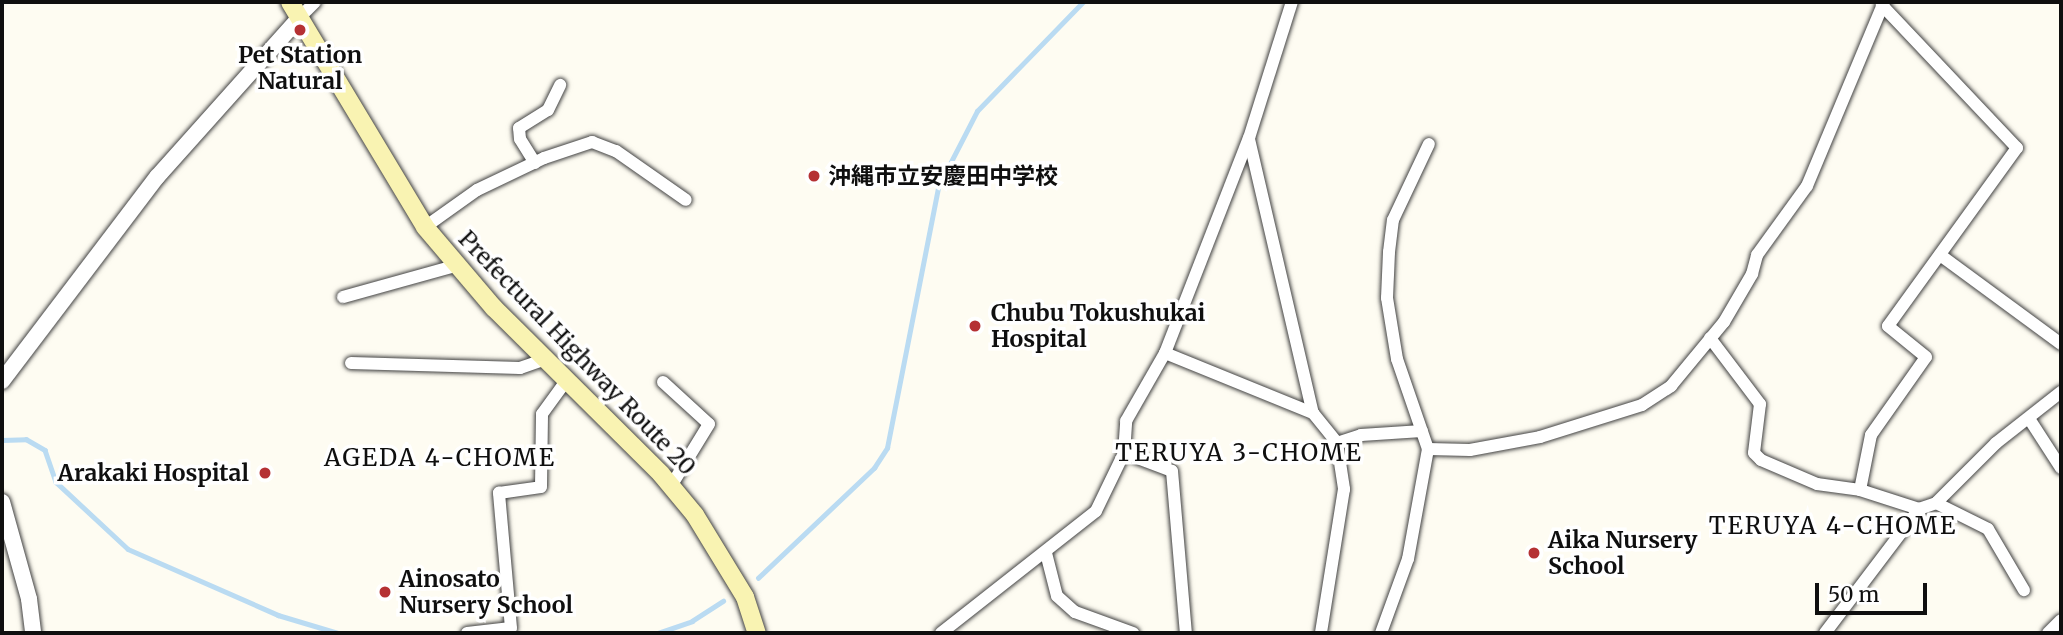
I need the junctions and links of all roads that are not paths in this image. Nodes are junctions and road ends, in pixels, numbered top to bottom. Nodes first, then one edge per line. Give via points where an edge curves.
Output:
1 (315, 2) edge
2 (1293, 2) edge
3 (1883, 4) edge
4 (295, 9) edge
5 (561, 85) dead end
6 (1249, 138) junction
7 (1429, 144) dead end
8 (536, 163) junction
9 (686, 200) dead end
10 (425, 227) junction
11 (1940, 255) junction
12 (455, 266) junction
13 (343, 297) dead end
14 (1710, 338) junction
15 (2061, 344) edge
16 (1165, 353) junction
17 (543, 360) junction
18 (351, 363) dead end
19 (2, 381) edge
20 (565, 382) junction
21 (663, 383) dead end
22 (2061, 392) edge
23 (1313, 414) junction
24 (2030, 420) junction
25 (1422, 430) junction
26 (1337, 443) junction
27 (1428, 449) junction
28 (1124, 453) junction
29 (2061, 468) edge
30 (671, 486) junction
31 (1860, 490) junction
32 (2, 502) edge
33 (1936, 503) junction
34 (1919, 509) junction
35 (1046, 553) junction
36 (2024, 590) dead end
37 (2061, 620) edge
38 (33, 633) edge
39 (467, 633) edge
40 (757, 633) edge
41 (941, 633) edge
42 (1133, 633) edge
43 (1186, 633) edge
44 (1321, 633) edge
45 (1381, 633) edge
46 (1825, 633) edge
47 (2048, 633) edge

1 - 4 street
2 - 6 street
3 - 11 street via 2017,148
3 - 14 street via 1807,186 1757,256 1752,274
4 - 10 main road, Prefectural Highway Route 20
4 - 19 street via 157,177
5 - 8 street via 548,110 519,128 520,139
6 - 16 street
6 - 23 street
7 - 25 street via 1393,220 1387,298 1397,359
8 - 9 street via 592,142 616,151
8 - 10 street via 477,190
10 - 12 main road, Prefectural Highway Route 20
11 - 15 street
11 - 31 street via 1888,326 1926,357 1871,435
12 - 13 street
12 - 17 main road, Prefectural Highway Route 20
14 - 27 street via 1671,386 1642,405 1540,437 1469,450
14 - 31 street via 1759,404 1754,453 1817,484
16 - 23 street
16 - 28 street via 1126,421
17 - 18 street via 520,368
17 - 20 main road, Prefectural Highway Route 20
20 - 30 main road, Prefectural Highway Route 20
20 - 39 street via 542,414 541,487 499,493 510,628
21 - 30 street via 709,424
22 - 24 street
23 - 26 street
24 - 29 street
24 - 33 street via 1996,443
25 - 26 street via 1361,435
25 - 27 street
26 - 44 street via 1344,489 1342,522
27 - 45 street via 1408,559
28 - 35 street via 1096,511
28 - 43 street via 1172,471
30 - 40 main road, Prefectural Highway Route 20 via 725,561
31 - 34 street
32 - 38 street via 29,599
33 - 34 street
33 - 36 street via 1988,529
34 - 46 street
35 - 41 street
35 - 42 street via 1057,596 1075,612
37 - 47 street

